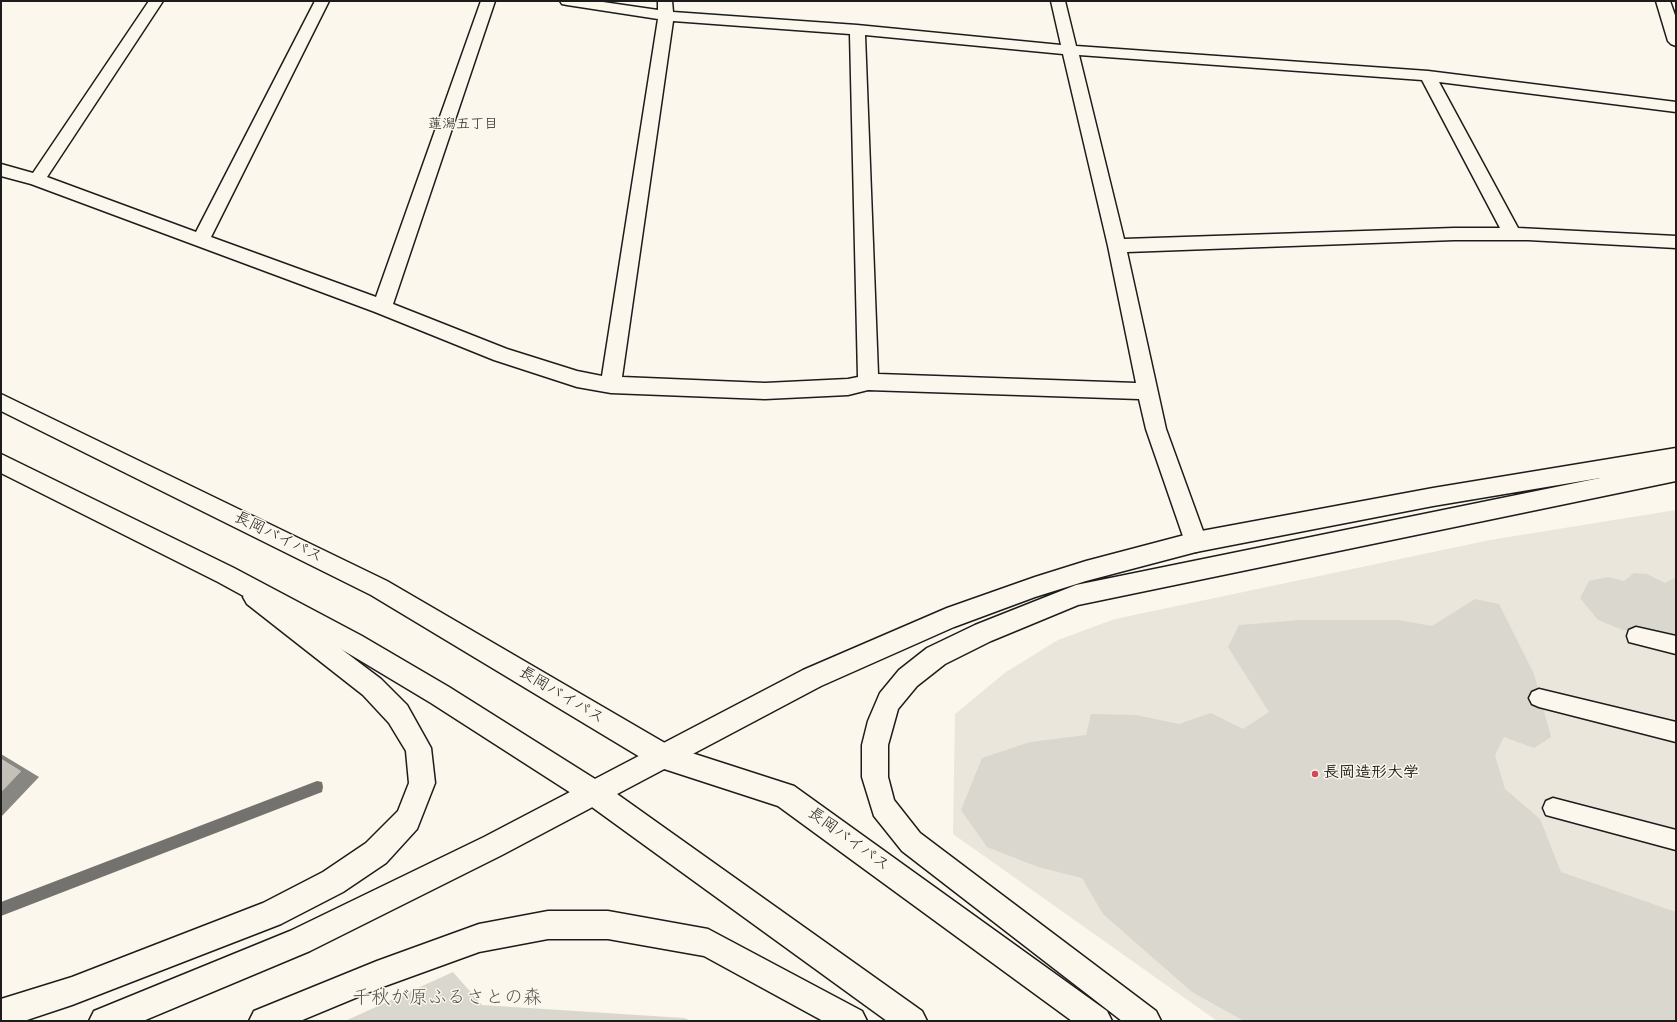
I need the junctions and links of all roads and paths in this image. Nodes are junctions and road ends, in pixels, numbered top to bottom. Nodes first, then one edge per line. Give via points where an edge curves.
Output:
1 (156, 1) edge
2 (322, 1) edge
3 (488, 1) edge
4 (567, 1) edge
5 (1058, 1) edge
6 (1663, 1) edge
7 (666, 9) edge
8 (857, 30) junction
9 (1676, 41) edge
10 (1069, 50) junction
11 (1428, 76) junction
12 (1676, 107) edge
13 (1, 170) edge
14 (37, 180) junction
15 (1512, 234) junction
16 (200, 241) junction
17 (1676, 242) edge
18 (1117, 246) junction
19 (382, 307) junction
20 (868, 382) junction
21 (611, 385) junction
22 (1148, 391) junction
23 (1, 402) edge
24 (1676, 457) edge
25 (1, 463) edge
26 (1676, 472) edge
27 (1196, 542) junction
28 (226, 575) junction
29 (1636, 636) dead end
30 (1676, 645) edge
31 (1539, 698) dead end
32 (1676, 732) edge
33 (664, 756) junction
34 (594, 793) junction
35 (1553, 808) dead end
36 (1676, 840) edge
37 (1, 1014) edge
38 (104, 1021) edge
39 (264, 1021) edge
40 (852, 1021) edge
41 (912, 1021) edge
42 (1097, 1021) edge
43 (1146, 1021) edge

1 - 14 main road
2 - 16 main road
3 - 19 main road
4 - 7 main road
5 - 10 main road
6 - 9 main road
7 - 8 main road
7 - 21 main road
8 - 10 main road
8 - 20 main road
10 - 11 main road
10 - 18 main road
11 - 12 main road
11 - 15 main road
13 - 14 main road
14 - 16 main road
15 - 17 main road
15 - 18 main road
16 - 19 main road
18 - 22 main road
19 - 21 main road via 501,355 577,380
20 - 21 main road via 848,387 765,391
20 - 22 main road
22 - 27 main road via 1166,461
23 - 33 main road, 長岡バイパス via 379,588
24 - 27 main road via 1433,497
25 - 28 main road
26 - 43 main road via 1076,594 936,656 908,678 889,701 875,745 875,777 883,807 911,842
27 - 33 main road via 1072,576 947,620 812,678
28 - 34 main road via 354,644 440,695
28 - 37 main road via 372,687 398,714 418,748 422,783 408,820 376,853 339,878 270,914 79,988
29 - 30 lane
31 - 32 lane
33 - 34 main road
33 - 42 main road, 長岡バイパス via 785,795
34 - 38 main road via 300,941 152,1004
34 - 41 main road
35 - 36 lane
39 - 40 main road via 377,975 478,938 548,925 608,925 708,943

